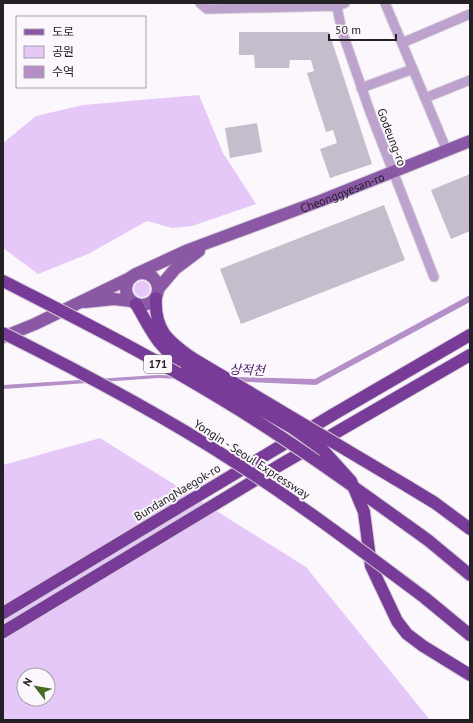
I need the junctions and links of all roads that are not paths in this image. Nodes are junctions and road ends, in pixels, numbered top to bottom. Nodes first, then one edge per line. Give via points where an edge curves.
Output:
1 (200, 3) edge
2 (386, 3) edge
3 (339, 4) edge
4 (282, 5) edge
5 (470, 14) edge
6 (402, 43) junction
7 (413, 69) junction
8 (470, 80) edge
9 (362, 88) junction
10 (425, 98) junction
11 (470, 141) edge
12 (447, 151) junction
13 (393, 173) junction
14 (213, 241) junction
15 (134, 276) junction
16 (434, 277) dead end
17 (7, 283) edge
18 (157, 294) junction
19 (133, 303) junction
20 (68, 307) junction
21 (3, 333) edge
22 (470, 335) edge
23 (3, 337) edge
24 (470, 355) edge
25 (189, 363) junction
26 (470, 529) edge
27 (470, 574) edge
28 (3, 613) edge
29 (3, 632) edge
30 (470, 634) edge
31 (470, 675) edge

1 - 4 street via 207,9
2 - 6 street
3 - 4 street
3 - 9 street, Godeung-ro via 342,31
5 - 6 street
6 - 7 street
7 - 9 street
7 - 10 street
8 - 10 street
9 - 13 street, Godeung-ro
10 - 12 street
11 - 12 main road, Cheonggyesan-ro
12 - 13 main road, Cheonggyesan-ro
13 - 14 main road, Cheonggyesan-ro
13 - 16 street, Godeung-ro
14 - 15 main road, Cheonggyesan-ro
14 - 18 main road, Cheonggyesan-ro via 175,269
15 - 18 main road via 141,273 151,276 157,284
15 - 19 main road via 128,281 126,292
15 - 20 main road, Cheonggyesan-ro
17 - 27 highway, 171, bridge via 221,399 321,464 429,541
18 - 19 main road via 147,305
18 - 25 highway via 157,313 163,334
19 - 20 main road, Cheonggyesan-ro via 114,300 94,301
19 - 25 highway via 159,345 167,353
20 - 23 main road, Cheonggyesan-ro
21 - 30 highway, Yongin - Seoul Expressway, bridge via 140,405 233,460 321,521
22 - 28 highway, BundangNaegok-ro
24 - 29 highway
25 - 26 highway, bridge via 407,486
25 - 31 highway, bridge via 323,450 351,481 364,512 370,566 397,620 408,634 423,646

